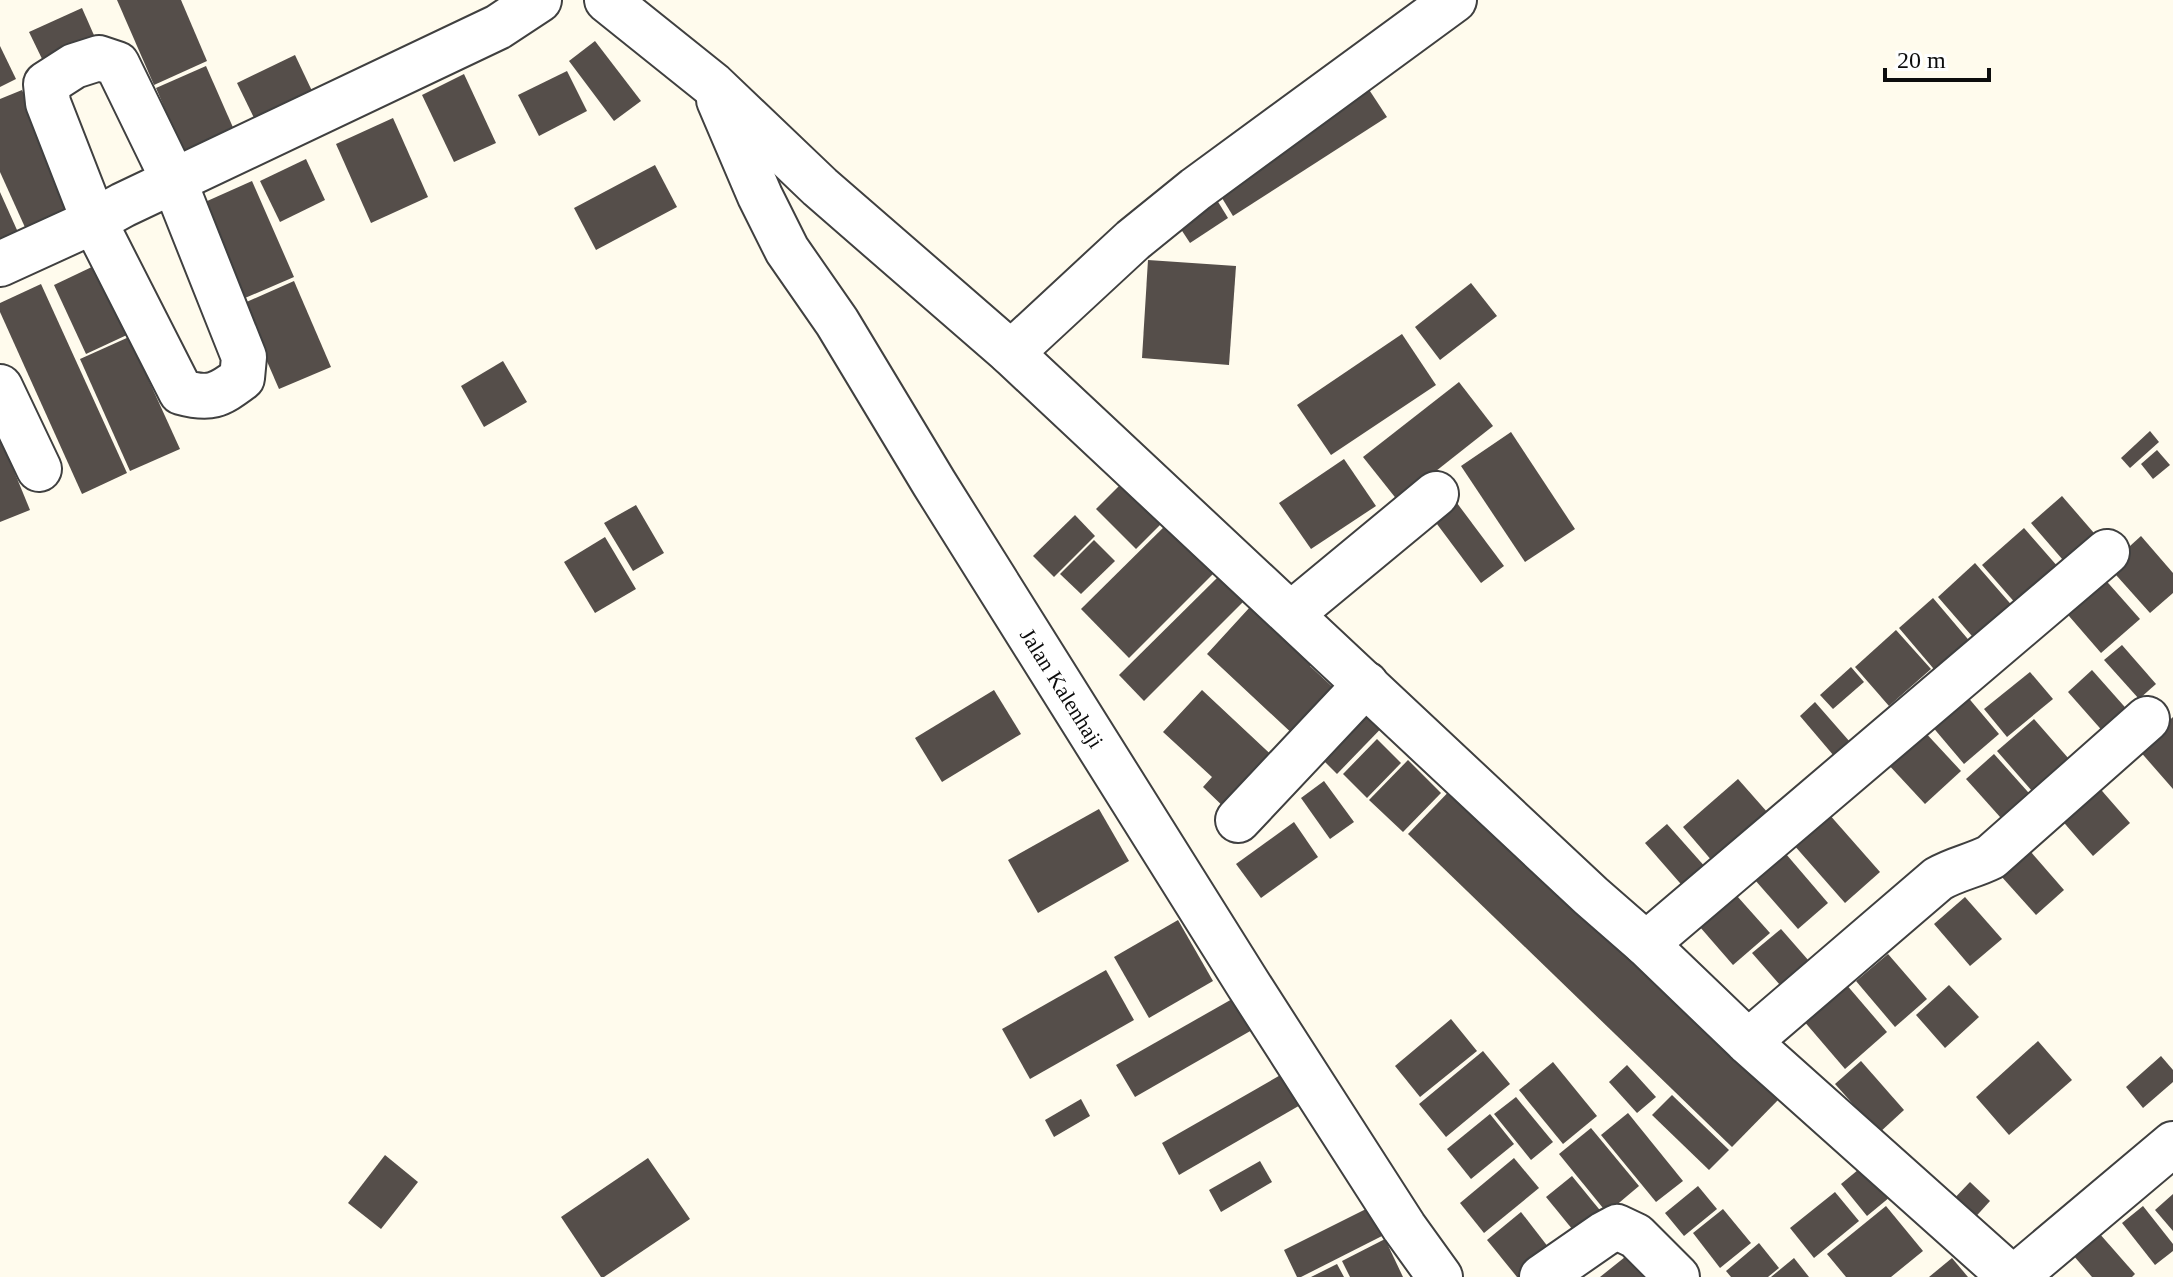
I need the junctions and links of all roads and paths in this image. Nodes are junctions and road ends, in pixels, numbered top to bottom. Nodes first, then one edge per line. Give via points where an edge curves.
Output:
1 (539, 0) edge
2 (607, 0) edge
3 (1454, 0) edge
4 (713, 85) junction
5 (174, 181) junction
6 (94, 221) junction
7 (0, 264) edge
8 (1011, 353) junction
9 (0, 387) edge
10 (39, 469) dead end
11 (1436, 494) dead end
12 (2107, 552) dead end
13 (1291, 614) junction
14 (1366, 684) junction
15 (2147, 719) dead end
16 (1238, 820) dead end
17 (1646, 944) junction
18 (1748, 1042) junction
19 (2173, 1144) edge
20 (1440, 1277) edge
21 (1542, 1277) edge
22 (1677, 1277) edge
23 (2013, 1277) edge

1 - 5 street via 498,27
2 - 4 street
3 - 8 street via 1196,189
4 - 8 street via 820,187
4 - 20 street, Jalan Kalenhaji via 787,250 837,322 1248,984
5 - 6 street
5 - 6 street via 117,64 99,58 74,66 46,84 48,103
5 - 6 street via 244,357 242,378 222,394 198,397 181,392
6 - 7 street
8 - 13 street
9 - 10 street
11 - 13 street
12 - 17 street
13 - 14 street
14 - 16 street
14 - 17 street
15 - 18 street via 1991,857 1938,879
17 - 18 street
18 - 23 street
19 - 23 street
21 - 22 street via 1617,1227 1636,1236

